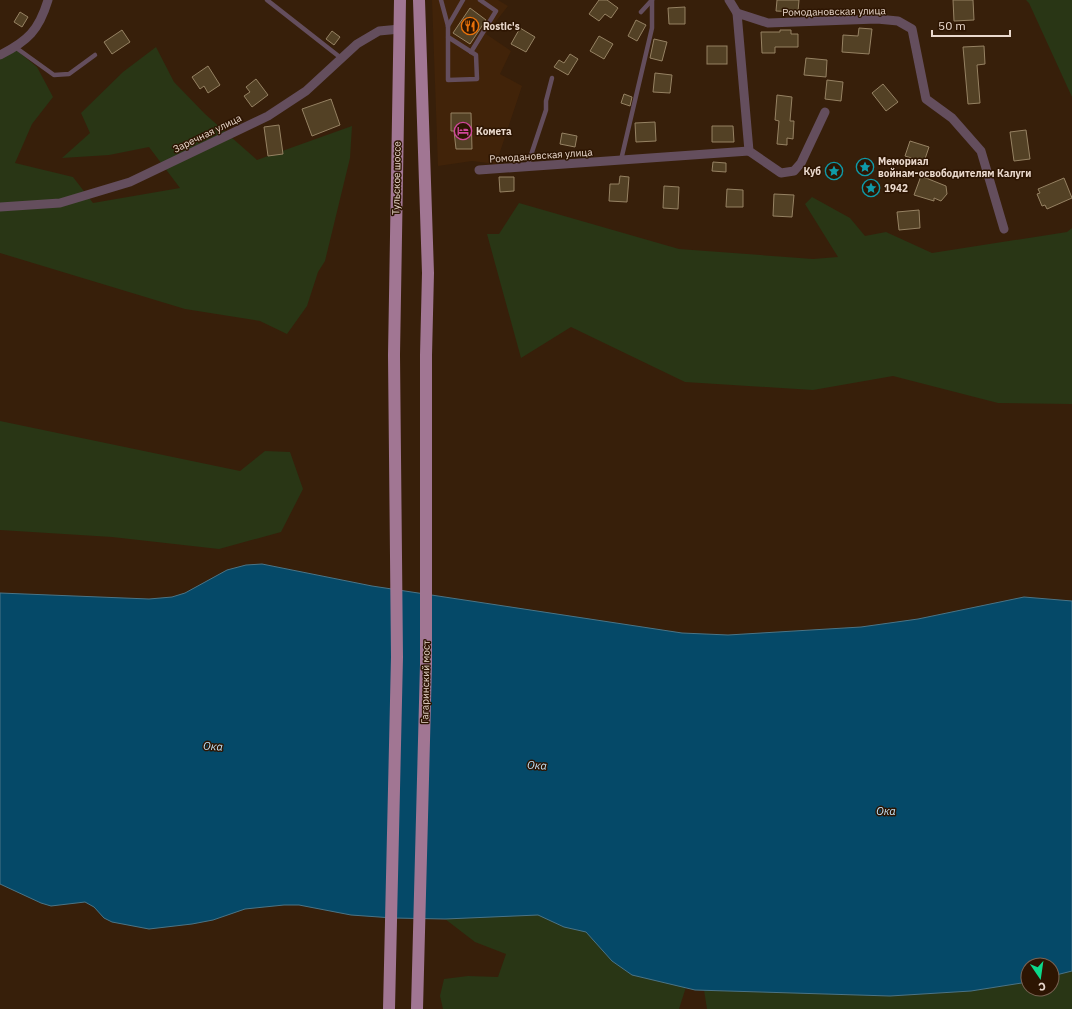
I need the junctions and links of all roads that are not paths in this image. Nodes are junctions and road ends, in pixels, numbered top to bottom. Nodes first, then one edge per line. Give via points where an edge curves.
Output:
1 (48, 0) edge
2 (267, 0) edge
3 (400, 0) edge
4 (419, 0) edge
5 (441, 0) edge
6 (463, 0) edge
7 (480, 0) edge
8 (652, 0) edge
9 (728, 0) edge
10 (641, 12) dead end
11 (737, 13) junction
12 (448, 26) junction
13 (400, 29) junction
14 (448, 36) junction
15 (15, 46) junction
16 (470, 52) junction
17 (0, 55) edge
18 (95, 55) dead end
19 (341, 58) junction
20 (552, 78) dead end
21 (825, 112) dead end
22 (749, 151) junction
23 (621, 160) junction
24 (527, 167) junction
25 (479, 170) dead end
26 (0, 207) edge
27 (1004, 230) dead end
28 (389, 1009) edge
29 (417, 1009) edge

1 - 15 street via 42,18 25,41
2 - 19 lane
3 - 13 main road, Тульское шоссе
4 - 29 main road, Гагаринский мост via 428,273 426,664
5 - 12 lane
6 - 12 lane
7 - 16 lane via 496,11
8 - 10 lane
8 - 23 lane via 652,28
9 - 11 street
11 - 22 street
11 - 27 street, Ромодановская улица via 768,23 877,19 898,21 912,29 926,99 952,118 981,152
12 - 14 lane
13 - 19 street, Заречная улица via 379,31 357,44
13 - 28 main road, Тульское шоссе via 394,355 397,657
14 - 16 lane
14 - 16 lane via 448,80 477,79 476,56
15 - 17 street
15 - 18 lane via 54,75 69,74
19 - 26 street, Заречная улица via 306,91 268,116 130,182 60,203
20 - 24 lane via 546,110
21 - 22 street via 801,163 794,171 781,173
22 - 23 street, Ромодановская улица
23 - 24 street, Ромодановская улица
24 - 25 street, Ромодановская улица

